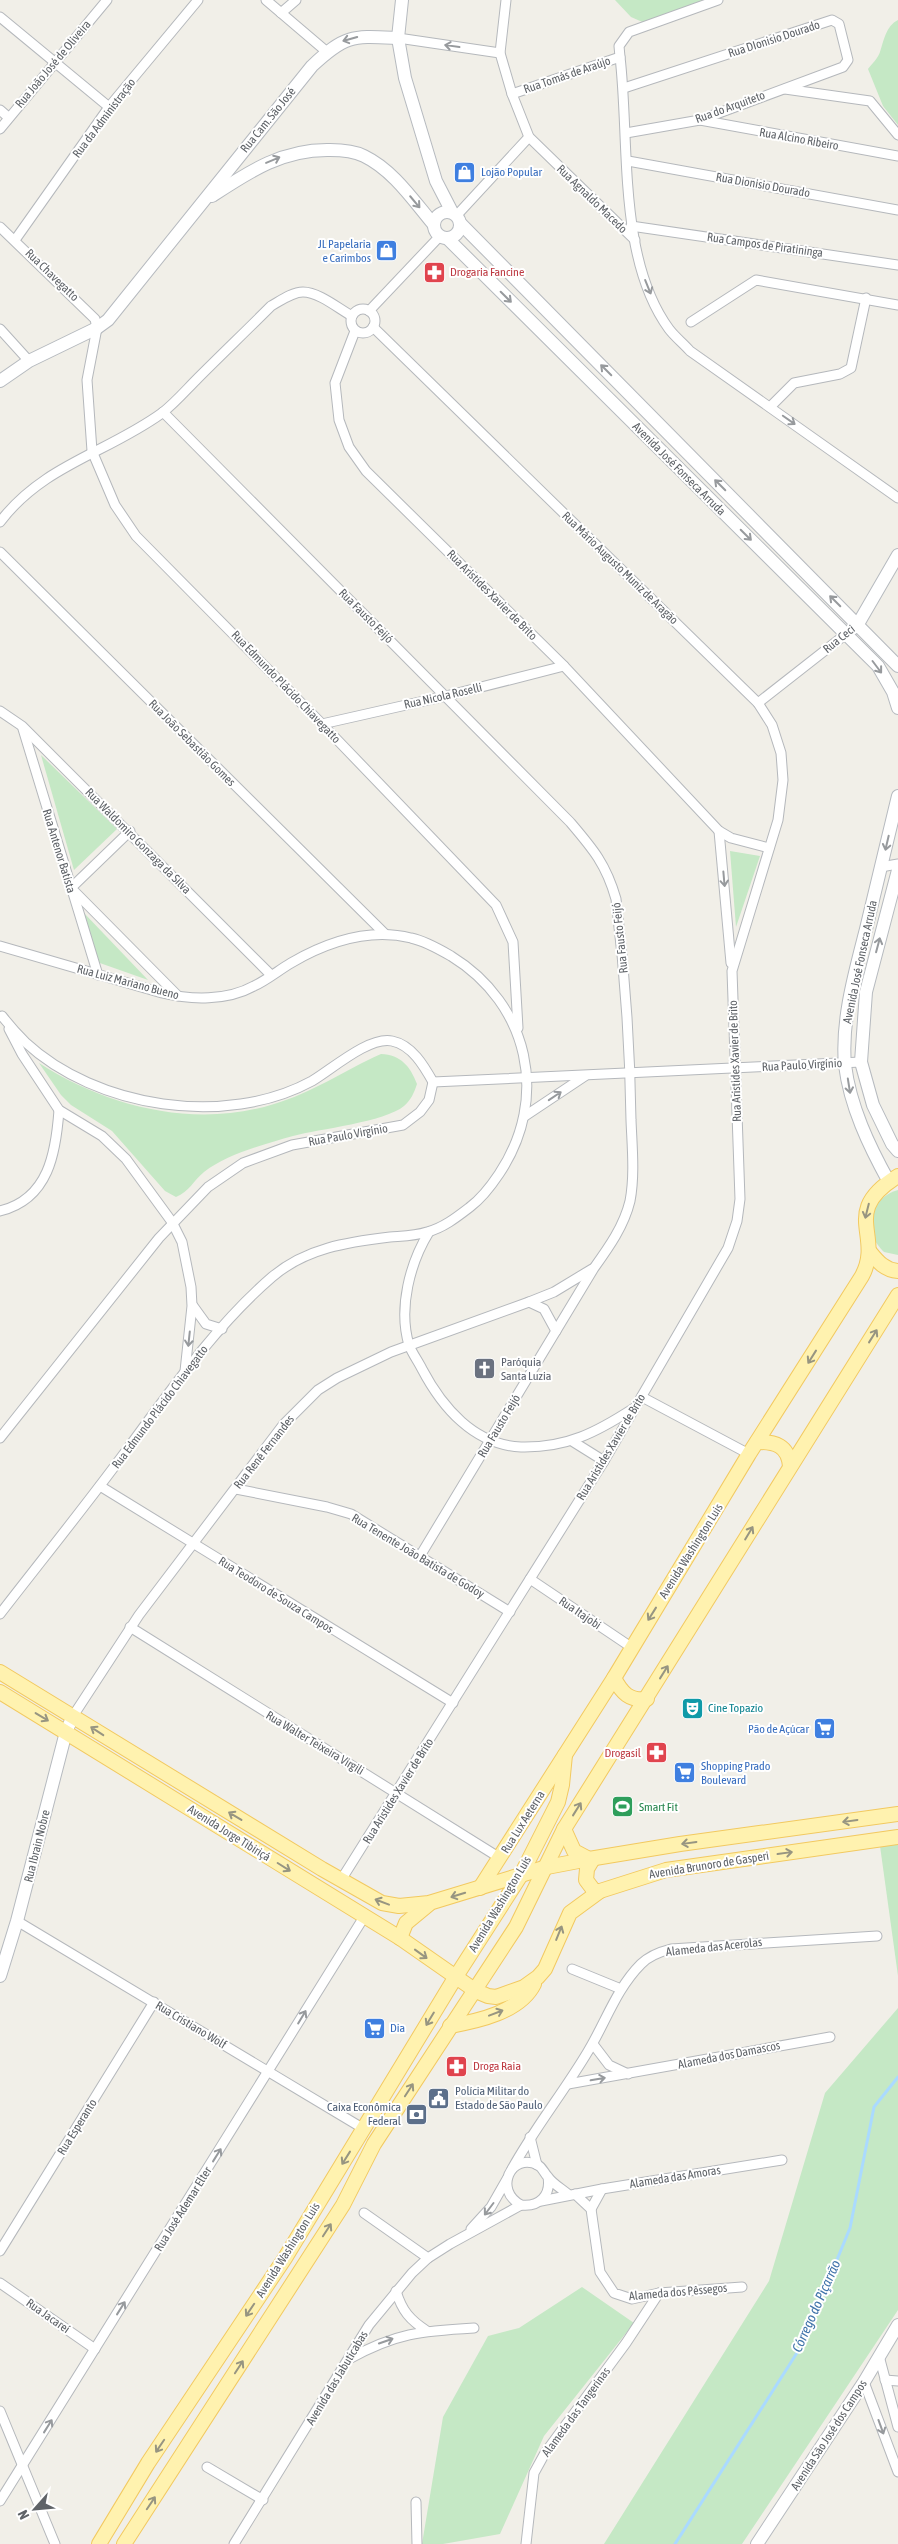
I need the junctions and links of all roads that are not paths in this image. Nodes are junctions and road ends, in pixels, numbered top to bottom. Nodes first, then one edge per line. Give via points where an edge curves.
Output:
1 (107, 0) edge
2 (198, 0) edge
3 (266, 0) edge
4 (296, 0) edge
5 (402, 0) edge
6 (506, 0) edge
7 (718, 0) edge
8 (281, 13) junction
9 (0, 17) edge
10 (398, 38) junction
11 (327, 52) junction
12 (500, 53) junction
13 (620, 57) junction
14 (55, 62) junction
15 (802, 82) joint
16 (624, 88) junction
17 (782, 89) junction
18 (512, 94) junction
19 (109, 107) junction
20 (0, 110) edge
21 (8, 118) junction
22 (700, 120) junction
23 (0, 129) edge
24 (626, 133) junction
25 (898, 135) edge
26 (529, 137) junction
27 (243, 151) junction
28 (898, 156) edge
29 (628, 161) junction
30 (256, 168) junction
31 (436, 181) junction
32 (201, 203) junction
33 (898, 210) edge
34 (456, 217) junction
35 (435, 221) junction
36 (632, 226) junction
37 (0, 227) edge
38 (444, 237) junction
39 (15, 240) junction
40 (635, 240) junction
41 (898, 265) edge
42 (866, 298) junction
43 (898, 305) edge
44 (369, 311) junction
45 (352, 316) junction
46 (691, 322) dead end
47 (97, 328) junction
48 (373, 328) junction
49 (0, 329) edge
50 (356, 331) junction
51 (29, 362) junction
52 (0, 381) edge
53 (770, 406) junction
54 (163, 412) junction
55 (92, 451) junction
56 (898, 498) edge
57 (0, 522) edge
58 (0, 552) edge
59 (898, 555) edge
60 (858, 624) junction
61 (846, 634) junction
62 (564, 666) junction
63 (898, 666) edge
64 (446, 696) junction
65 (758, 703) junction
66 (898, 708) edge
67 (0, 711) edge
68 (322, 724) junction
69 (22, 726) junction
70 (898, 796) edge
71 (130, 831) junction
72 (719, 831) junction
73 (769, 848) junction
74 (898, 864) edge
75 (881, 867) junction
76 (898, 870) edge
77 (70, 888) junction
78 (385, 934) junction
79 (0, 946) edge
80 (732, 971) junction
81 (98, 975) junction
82 (272, 975) junction
83 (178, 997) junction
84 (1, 1014) edge
85 (518, 1031) junction
86 (861, 1062) junction
87 (845, 1063) junction
88 (736, 1068) junction
89 (630, 1074) junction
90 (585, 1076) junction
91 (526, 1078) junction
92 (433, 1082) junction
93 (59, 1110) junction
94 (525, 1116) junction
95 (898, 1151) edge
96 (893, 1179) edge
97 (0, 1211) edge
98 (172, 1222) junction
99 (429, 1232) junction
100 (870, 1252) junction
101 (594, 1268) junction
102 (898, 1271) edge
103 (898, 1295) edge
104 (529, 1302) junction
105 (192, 1306) junction
106 (222, 1329) junction
107 (556, 1331) junction
108 (409, 1345) junction
109 (185, 1372) junction
110 (642, 1397) junction
111 (636, 1407) junction
112 (0, 1438) edge
113 (490, 1440) junction
114 (572, 1441) junction
115 (757, 1442) junction
116 (749, 1454) junction
117 (604, 1461) junction
118 (790, 1466) junction
119 (100, 1486) junction
120 (236, 1489) junction
121 (194, 1544) junction
122 (420, 1556) junction
123 (530, 1579) junction
124 (510, 1612) junction
125 (0, 1614) edge
126 (130, 1627) junction
127 (631, 1647) junction
128 (0, 1672) edge
129 (614, 1678) junction
130 (0, 1692) edge
131 (647, 1699) junction
132 (453, 1703) junction
133 (74, 1716) junction
134 (66, 1732) junction
135 (565, 1755) junction
136 (396, 1793) junction
137 (898, 1814) edge
138 (564, 1829) junction
139 (898, 1837) edge
140 (500, 1858) junction
141 (591, 1859) junction
142 (547, 1867) junction
143 (521, 1875) junction
144 (341, 1880) junction
145 (480, 1888) junction
146 (600, 1892) junction
147 (508, 1895) junction
148 (429, 1904) junction
149 (364, 1917) junction
150 (17, 1921) junction
151 (877, 1936) dead end
152 (400, 1938) junction
153 (572, 1968) dead end
154 (489, 1970) junction
155 (0, 1976) edge
156 (538, 1977) junction
157 (455, 1978) junction
158 (621, 1989) junction
159 (476, 1991) junction
160 (154, 2002) junction
161 (450, 2026) junction
162 (830, 2037) dead end
163 (593, 2044) junction
164 (269, 2072) junction
165 (628, 2074) junction
166 (568, 2084) junction
167 (364, 2129) junction
168 (530, 2137) junction
169 (782, 2160) dead end
170 (537, 2165) junction
171 (512, 2169) junction
172 (548, 2177) junction
173 (507, 2179) junction
174 (602, 2189) junction
175 (572, 2195) junction
176 (541, 2201) junction
177 (522, 2205) junction
178 (591, 2209) junction
179 (364, 2214) dead end
180 (466, 2235) junction
181 (0, 2251) edge
182 (428, 2258) junction
183 (0, 2283) edge
184 (742, 2287) dead end
185 (396, 2291) junction
186 (659, 2293) junction
187 (898, 2325) edge
188 (474, 2328) dead end
189 (427, 2331) junction
190 (95, 2349) junction
191 (879, 2356) junction
192 (349, 2359) junction
193 (886, 2380) junction
194 (898, 2381) edge
195 (864, 2382) junction
196 (0, 2411) edge
197 (898, 2426) edge
198 (22, 2468) junction
199 (207, 2468) dead end
200 (898, 2472) edge
201 (262, 2500) junction
202 (0, 2501) edge
203 (416, 2502) dead end
204 (55, 2544) edge
205 (99, 2544) edge
206 (124, 2544) edge
207 (234, 2544) edge
208 (417, 2544) edge
209 (526, 2544) edge
210 (757, 2544) edge

1 - 14 street, Rua João José de Oliveira
2 - 19 street, Rua da Administração
3 - 8 street
4 - 8 street
5 - 10 main road
6 - 12 street, Rua Agnaldo Macedo
7 - 13 street, Rua Tomás de Araújo via 629,32 619,46
8 - 11 street
9 - 14 street
10 -> 11 main road, Rua Cam. São José via 360,36 345,39
12 -> 10 street, Rua Cam. São José
10 - 31 main road via 405,78
11 - 27 main road, Rua Cam. São José
12 - 18 street, Rua Agnaldo Macedo
13 - 16 street
13 - 18 street, Rua Tomás de Araújo
14 - 19 street
14 - 21 street, Rua João José de Oliveira
15 - 16 street, Rua DIonisio Dourado via 846,64 848,60 837,22 832,20
15 - 17 street, Rua do Arquiteto
16 - 24 street
17 - 22 street, Rua do Arquiteto
17 - 25 street via 863,98 876,106
18 - 26 street, Rua Agnaldo Macedo
19 - 39 street, Rua da Administração
20 - 21 street
21 - 23 street, Rua João José de Oliveira
22 - 24 street, Rua do Arquiteto
22 - 28 street, Rua Alcino Ribeiro
24 - 29 street
26 - 34 street
26 - 40 street, Rua Agnaldo Macedo
27 - 30 main road via 249,163
27 - 32 main road, Rua Cam. São José
29 - 33 street, Rua Dionisio Dourado
29 - 36 street
30 - 32 main road
30 -> 35 main road via 280,156 303,151 342,150 363,155 395,179
31 - 34 main road, Avenida José Fonseca Arruda
31 - 35 main road
32 - 47 main road, Rua Cam. São José via 108,320
34 - 35 main road via 446,211
34 - 38 main road via 457,234
60 -> 34 main road, Avenida José Fonseca Arruda
35 - 38 main road via 436,231
36 - 40 street
36 - 41 street, Rua Campos de Piratininga
37 - 39 street, Rua Chavegatto
38 - 44 street
38 -> 61 main road, Avenida José Fonseca Arruda
39 - 47 street, Rua Chavegatto via 84,306 95,319
40 -> 53 street, Rua Agnaldo Macedo via 642,271 669,329 690,350
42 - 43 street
42 - 46 street via 756,280
42 - 53 street via 851,368 840,374 794,383
44 - 45 street via 362,309
44 - 48 street via 375,321
45 - 50 street via 351,324
45 - 54 street via 315,295 304,292 292,295 271,306
47 - 51 main road, Rua Cam. São José
47 - 55 street, Rua Edmundo Plácido Chiavegatto via 87,380
48 - 50 street via 363,333
48 - 65 street, Rua Mário Augusto Muniz de Aragão
49 - 51 street
50 - 62 street, Rua Aristides Xavier de Brito via 335,383 339,420 349,447 366,471
51 - 52 main road, Rua Cam. São José
53 -> 56 street, Rua Agnaldo Macedo
54 - 55 street via 122,438
54 - 64 street, Rua Fausto Feijó
55 - 57 street via 48,476
55 - 68 street, Rua Edmundo Plácido Chiavegatto via 115,506 136,536
58 - 78 street, Rua João Sebastião Gomes
59 - 60 main road, Rua Ceci
60 - 61 main road, Rua Ceci
60 - 63 main road, Avenida José Fonseca Arruda
61 - 65 street, Rua Ceci
61 -> 66 main road, Avenida José Fonseca Arruda via 878,666
62 - 64 street, Rua Nicola Roselli
62 - 72 street, Rua Aristides Xavier de Brito
64 - 68 street, Rua Nicola Roselli
64 - 89 street, Rua Fausto Feijó via 570,822 598,854 610,878 621,939
65 - 73 street, Rua Mário Augusto Muniz de Aragão via 772,725 781,753 782,790 778,820
67 - 69 street, Rua Waldomiro Gonzaga da Silva
68 - 85 street, Rua Edmundo Plácido Chiavegatto via 496,905 513,942
69 - 71 street, Rua Waldomiro Gonzaga da Silva
69 - 77 street, Rua Antenor Batista
70 -> 75 main road, Avenida José Fonseca Arruda
71 - 77 street
71 - 82 street, Rua Waldomiro Gonzaga da Silva
72 - 73 street, Rua Aristides Xavier de Brito via 731,838
72 -> 80 street, Rua Aristides Xavier de Brito
73 - 80 street, Rua Aristides Xavier de Brito
74 - 75 street
75 - 87 main road, Avenida José Fonseca Arruda via 848,1013
86 -> 76 main road, Avenida José Fonseca Arruda via 865,997
77 - 81 street, Rua Antenor Batista
77 - 83 street
78 - 82 street, Rua Luiz Mariano Bueno via 336,942
78 - 85 street, Rua Luiz Mariano Bueno via 414,938 464,964 484,979
79 - 81 street, Rua Luiz Mariano Bueno
80 - 88 street, Rua Aristides Xavier de Brito
81 - 83 street, Rua Luiz Mariano Bueno
82 - 83 street, Rua Luiz Mariano Bueno via 234,994
84 - 92 street via 25,1042 59,1067 98,1087 136,1099 171,1105 260,1101 312,1080 378,1042 391,1040 406,1047 423,1064
84 - 93 street via 22,1054
85 - 91 street, Rua Luiz Mariano Bueno
86 - 87 street, Rua Paulo Virgínio
86 - 95 main road, Avenida José Fonseca Arruda via 873,1105
87 - 88 street, Rua Paulo Virgínio
87 -> 96 main road, Avenida José Fonseca Arruda via 850,1095 875,1156
88 - 89 street, Rua Paulo Virgínio
88 - 110 street, Rua Aristides Xavier de Brito via 740,1199 737,1221 713,1278
89 - 90 street, Rua Paulo Virgínio
89 - 101 street, Rua Fausto Feijó via 630,1200 622,1224
90 - 91 street, Rua Paulo Virgínio
94 -> 90 street
91 - 92 street, Rua Paulo Virgínio
91 - 94 street, Rua Edmundo Plácido Chiavegatto
92 - 98 street, Rua Paulo Virgínio via 429,1100 403,1125 292,1145 243,1163 208,1186
93 - 97 street via 57,1144 43,1182 9,1209
93 - 98 street via 102,1136 126,1159
94 - 99 street, Rua Edmundo Plácido Chiavegatto via 519,1138 491,1186 475,1204
96 -> 100 main road, Avenida Washington Luis via 868,1203 864,1221
98 - 105 street via 188,1264
98 - 112 street, Rua Paulo Virgínio
99 - 106 street, Rua Edmundo Plácido Chiavegatto via 353,1242 306,1256 272,1277
99 - 108 street via 420,1246 406,1295
100 - 102 main road via 878,1263
100 -> 115 main road, Avenida Washington Luis via 862,1276
101 - 104 street, Rua Renê Fernandes via 554,1292
101 - 107 street, Rua Fausto Feijó
118 -> 103 main road, Avenida Washington Luis
104 - 107 street via 544,1309
104 - 108 street, Rua Renê Fernandes
105 - 106 street via 206,1324
105 -> 109 street
106 - 109 street, Rua Edmundo Plácido Chiavegatto
107 - 113 street, Rua Fausto Feijó
108 - 113 street via 445,1407 463,1424
108 - 120 street, Rua Renê Fernandes via 360,1366 318,1390 284,1425
109 - 119 street, Rua Edmundo Plácido Chiavegatto
110 - 111 street, Rua Aristides Xavier de Brito
110 - 116 street
111 - 114 street
111 - 117 street, Rua Aristides Xavier de Brito
113 - 114 street via 520,1447
113 - 122 street, Rua Fausto Feijó
114 - 117 street
115 - 116 main road, Avenida Washington Luis
115 - 118 main road via 772,1442 784,1448
116 -> 127 main road, Avenida Washington Luis
117 - 123 street, Rua Aristides Xavier de Brito
131 -> 118 main road, Avenida Washington Luis
119 - 121 street, Rua Teodoro de Souza Campos
119 - 125 street, Rua Edmundo Plácido Chiavegatto
120 - 121 street, Rua Renê Fernandes
120 - 122 street, Rua Tenente João Batista de Godoy via 327,1506 351,1514
121 - 126 street, Rua Renê Fernandes
121 - 132 street, Rua Teodoro de Souza Campos
122 - 124 street, Rua Tenente João Batista de Godoy
123 - 124 street, Rua Aristides Xavier de Brito
123 - 127 street, Rua Itajobi
124 - 132 street, Rua Aristides Xavier de Brito
126 - 133 street, Rua Renê Fernandes
126 - 136 street, Rua Walter Teixeira Virgili
127 - 129 main road, Avenida Washington Luis
128 - 133 main road, Avenida Jorge Tibiriçá
129 - 131 main road via 626,1696 636,1700
129 - 135 main road, Avenida Washington Luis
130 -> 134 main road, Avenida Jorge Tibiriçá
138 -> 131 main road, Avenida Washington Luis
132 - 136 street, Rua Aristides Xavier de Brito
133 - 134 main road, Rua Ibrain Nobre
144 -> 133 main road, Avenida Jorge Tibiriçá
134 -> 149 main road, Avenida Jorge Tibiriçá
134 - 150 main road, Rua Ibrain Nobre
135 - 140 main road, Rua Lux Aeterna
135 - 143 main road, Avenida Washington Luis via 558,1802
136 - 140 street, Rua Walter Teixeira Virgili
136 - 144 street, Rua Aristides Xavier de Brito
137 -> 141 main road, Avenida Brunoro de Gasperi
138 - 141 main road via 574,1851
138 - 142 main road, Avenida Washington Luis
146 -> 139 main road, Avenida Brunoro de Gasperi via 633,1878 666,1870
140 - 145 main road, Rua Lux Aeterna
141 - 142 main road, Avenida Brunoro de Gasperi
141 - 146 main road via 586,1880 595,1892
142 - 143 main road, Avenida Brunoro de Gasperi
142 - 154 main road, Avenida Washington Luis
143 - 145 main road, Avenida Brunoro de Gasperi
143 - 147 main road, Avenida Washington Luis
148 -> 144 main road, Avenida Jorge Tibiriçá via 399,1906 382,1903
145 -> 148 main road, Avenida Brunoro de Gasperi
156 -> 146 main road, Avenida Brunoro de Gasperi via 545,1969 570,1913
147 - 154 main road via 517,1898 519,1907
147 - 157 main road, Avenida Washington Luis
148 - 152 main road via 410,1919
149 - 152 main road, Avenida Jorge Tibiriçá
164 -> 149 street, Rua José Ademar Elter
150 - 155 main road, Rua Ibrain Nobre
150 - 160 street, Rua Cristiano Wolf
151 - 158 street, Alameda das Acerolas via 671,1949 646,1960
152 -> 157 main road, Avenida Jorge Tibiriçá
153 - 158 street
154 - 159 main road, Avenida Washington Luis
156 - 159 main road, Avenida Brunoro de Gasperi via 506,1994 488,1996
161 -> 156 main road, Avenida Brunoro de Gasperi via 510,2008 531,1990
157 - 159 main road, Avenida Brunoro de Gasperi
157 -> 167 main road, Avenida Washington Luis
158 - 163 street, Alameda das Acerolas
159 - 161 main road, Avenida Washington Luis
160 - 164 street, Rua Cristiano Wolf
160 - 181 street, Rua Esperanto
206 -> 161 main road, Avenida Washington Luis via 343,2205 374,2144
162 - 165 street, Alameda dos Damascos
163 - 165 street via 609,2065
163 - 166 street, Alameda das Acerolas
164 - 167 street, Rua Cristiano Wolf
190 -> 164 street, Rua José Ademar Elter
166 -> 165 street, Alameda dos Damascos
166 - 168 street, Alameda das Acerolas
167 -> 205 main road, Avenida Washington Luis via 285,2258 148,2464
168 - 170 street
168 - 171 street, Alameda das Acerolas
169 - 174 street, Alameda das Amoras
170 - 171 street via 524,2163
170 - 172 street
171 - 173 street
172 - 175 street
172 - 176 street via 548,2190
173 - 177 street via 509,2195
173 -> 180 street via 491,2207
174 - 175 street, Alameda das Amoras
174 - 178 street
175 - 176 street, Alameda das Amoras
175 - 178 street
176 - 177 street via 535,2205
177 - 180 street
178 - 186 street, Alameda dos Pêssegos via 600,2272 607,2285 614,2292 632,2299
179 - 182 street
180 - 182 street, Avenida das Jabuticabas
182 - 185 street, Avenida das Jabuticabas
183 - 190 street, Rua Jacareí
184 - 186 street, Alameda dos Pêssegos
185 - 189 street via 406,2314
185 - 192 street, Avenida das Jabuticabas via 369,2325
186 - 209 street, Alameda das Tangerinas via 534,2473
187 - 191 main road, Avenida São José dos Campos
188 - 189 street
192 -> 189 street via 379,2343
198 -> 190 street, Rua José Ademar Elter
191 - 193 street
191 - 195 main road, Avenida São José dos Campos
192 - 201 street, Avenida das Jabuticabas
193 - 194 street
193 - 197 street
195 -> 200 street
195 - 210 main road, Avenida São José dos Campos
196 - 198 street
198 - 202 street, Rua José Ademar Elter
198 - 204 street
199 - 201 street
201 - 207 street, Avenida das Jabuticabas
203 - 208 street

